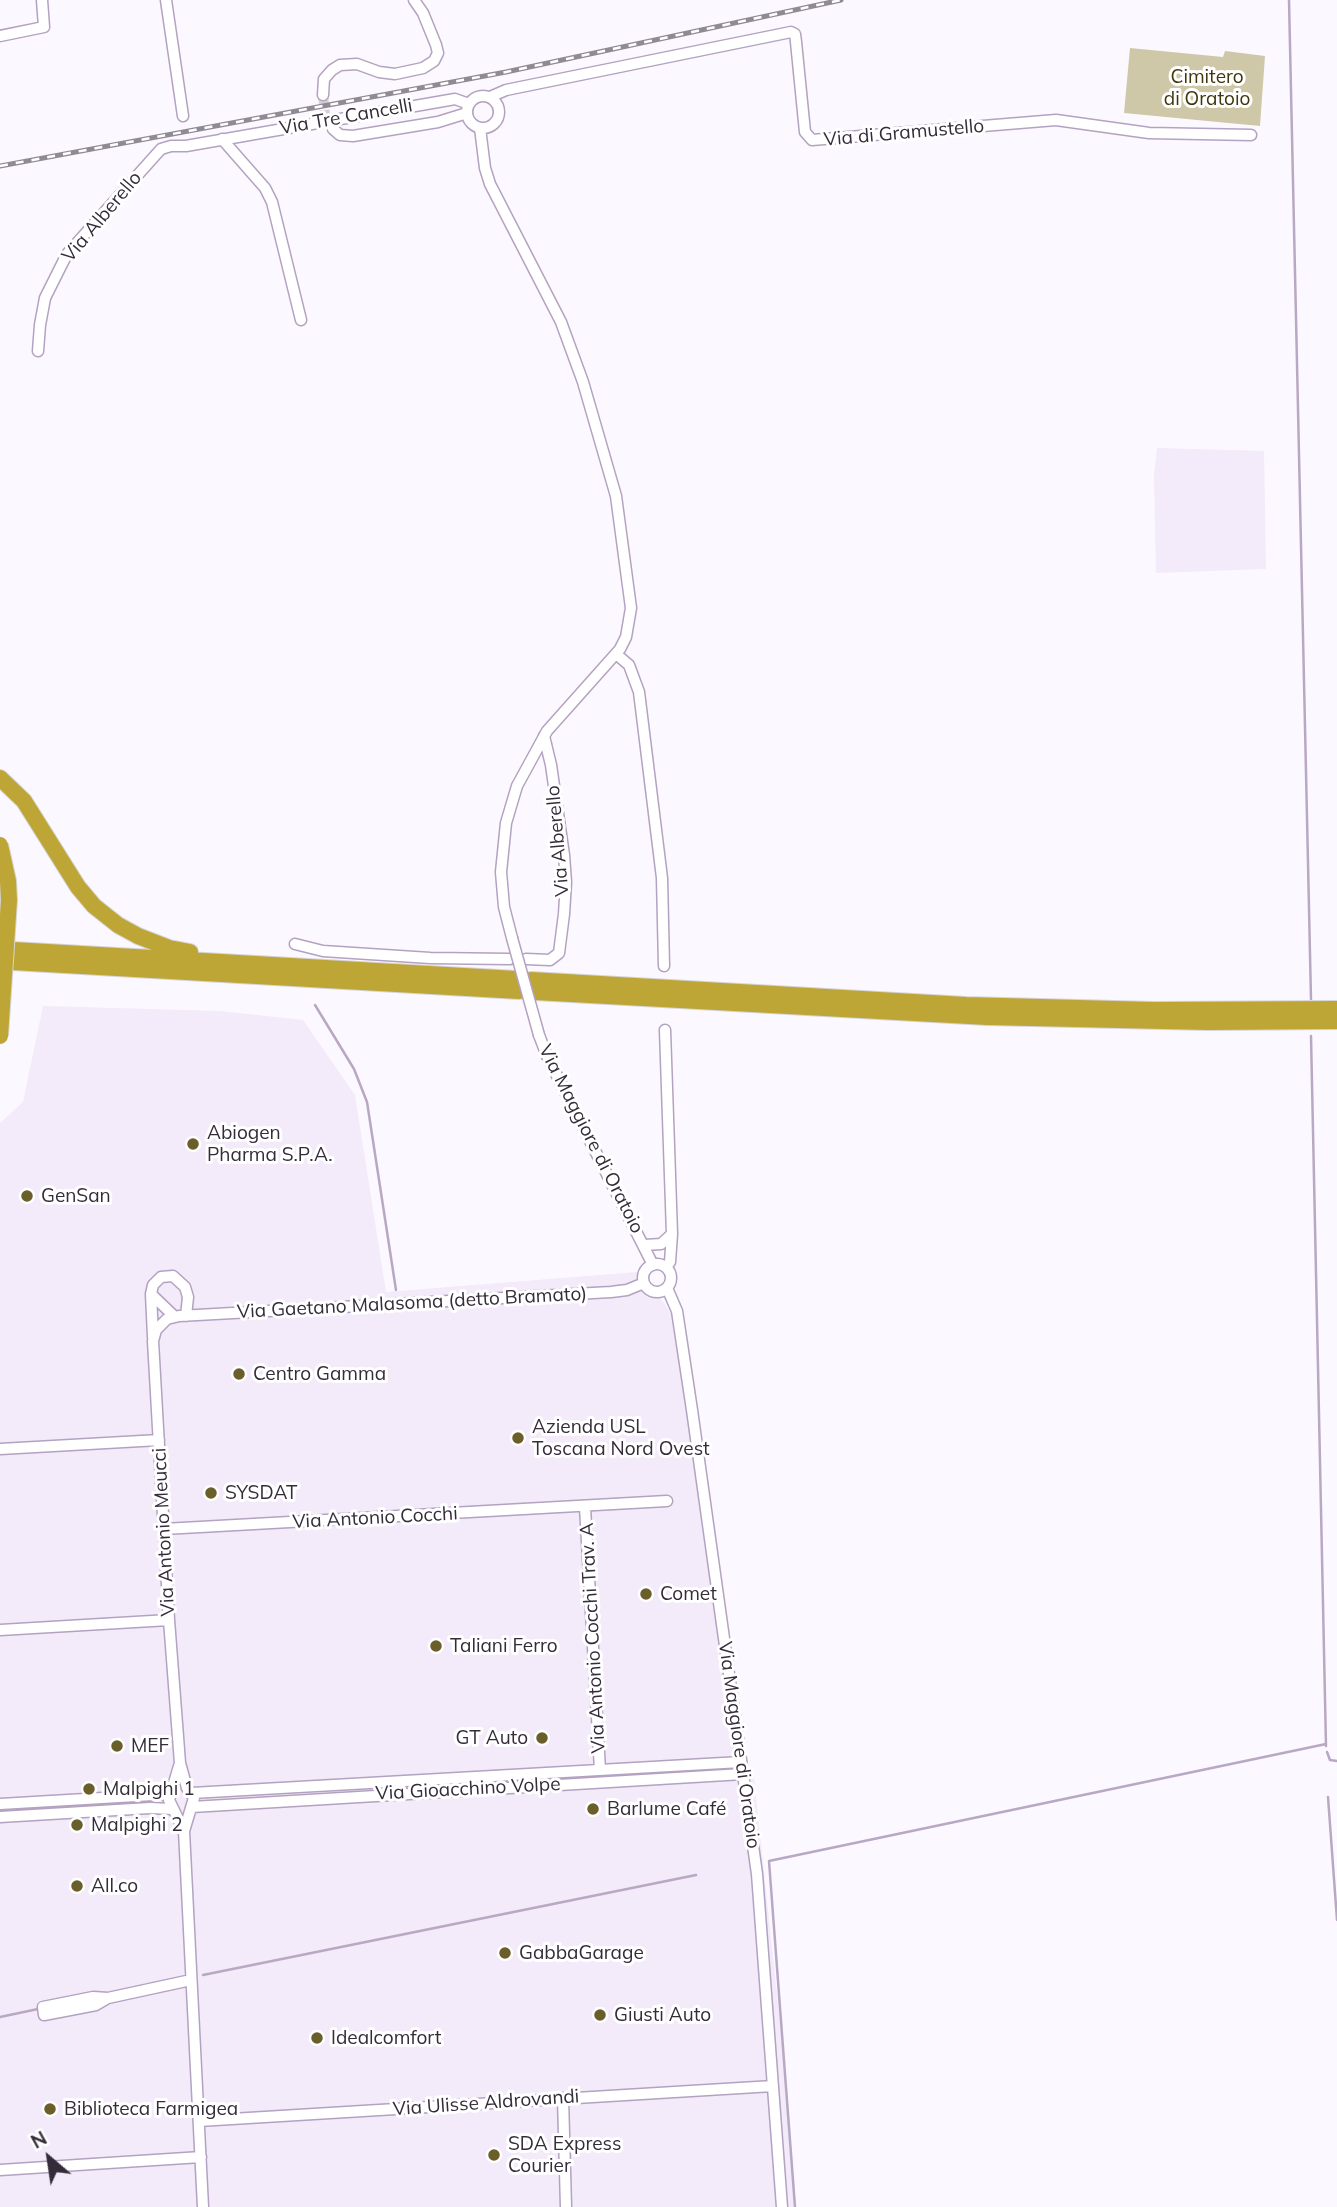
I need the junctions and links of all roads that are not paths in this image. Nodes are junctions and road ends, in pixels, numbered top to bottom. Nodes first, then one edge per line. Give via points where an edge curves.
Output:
1 (42, 0) edge
2 (166, 0) edge
3 (414, 0) edge
4 (0, 36) edge
5 (323, 95) tunnel mouth
6 (490, 97) junction
7 (468, 108) junction
8 (183, 116) dead end
9 (480, 128) junction
10 (333, 130) dead end
11 (1251, 135) dead end
12 (222, 139) junction
13 (301, 320) dead end
14 (38, 351) dead end
15 (616, 654) junction
16 (544, 736) junction
17 (0, 778) edge
18 (0, 845) edge
19 (295, 944) dead end
20 (510, 958) dead end
21 (526, 959) dead end
22 (265, 964) junction
23 (664, 966) dead end
24 (525, 986) junction
25 (1337, 1009) edge
26 (1337, 1021) edge
27 (665, 1030) dead end
28 (0, 1036) edge
29 (672, 1234) junction
30 (645, 1245) junction
31 (653, 1265) junction
32 (666, 1268) junction
33 (644, 1283) junction
34 (667, 1288) junction
35 (151, 1294) junction
36 (180, 1316) junction
37 (153, 1341) junction
38 (159, 1440) junction
39 (0, 1449) edge
40 (667, 1501) dead end
41 (585, 1507) junction
42 (164, 1529) junction
43 (169, 1620) junction
44 (0, 1630) edge
45 (741, 1762) junction
46 (180, 1763) junction
47 (600, 1770) junction
48 (743, 1774) junction
49 (190, 1791) junction
50 (171, 1792) junction
51 (0, 1804) edge
52 (191, 1808) junction
53 (173, 1809) junction
54 (0, 1817) edge
55 (184, 1831) junction
56 (191, 1980) junction
57 (108, 1998) junction
58 (773, 2086) junction
59 (563, 2098) junction
60 (199, 2121) junction
61 (201, 2157) junction
62 (0, 2169) edge
63 (203, 2207) edge
64 (566, 2207) edge
65 (782, 2207) edge

1 - 4 street via 44,27
2 - 8 street
3 - 5 street via 436,45 434,61 396,74 358,64 340,65 324,79
6 - 7 street via 476,97
6 - 9 street via 497,104 497,118
6 - 11 street, Via di Gramustello via 791,32 795,34 805,132 812,140 1056,120 1149,133
7 - 9 street via 472,124
7 - 10 street via 438,122 353,136
7 - 12 street, Via Tre Cancelli via 455,99
9 - 15 street, Via Maggiore di Oratoio via 487,176 568,338 616,496 631,608 626,637
12 - 13 street via 272,202
12 - 14 street, Via Alberello via 162,149 70,250 46,298
15 - 16 street, Via Maggiore di Oratoio
15 - 23 street via 629,665 639,692 662,878
16 - 21 street, Via Alberello via 564,855 563,926 556,956
16 - 30 street, Via Maggiore di Oratoio, bridge via 517,786 504,836 501,884 547,1056
17 - 22 highway via 32,812 86,897 118,926 169,948
18 - 28 highway, bridge via 9,900
19 - 20 street via 323,951 430,958
22 - 24 highway
22 - 24 highway via 13,960
24 - 25 highway via 966,1005
24 - 26 highway via 1001,1018
27 - 29 street, Via Maggiore di Oratoio
29 - 30 street, Via Maggiore di Oratoio via 660,1244
29 - 32 street, Via Maggiore di Oratoio
30 - 31 street, Via Maggiore di Oratoio
31 - 32 street
31 - 33 street via 645,1270
32 - 34 street, Via Maggiore di Oratoio via 670,1275
33 - 34 street via 654,1292
33 - 36 street, Via Gaetano Malasoma (detto Bramato) via 611,1292
34 - 45 street, Via Maggiore di Oratoio via 677,1311
35 - 36 street
35 - 36 street via 161,1277 176,1277 187,1291
35 - 37 street, Via Antonio Meucci
36 - 37 street via 160,1325
37 - 38 street, Via Antonio Meucci
38 - 39 street
38 - 42 street, Via Antonio Meucci
40 - 41 street, Via Antonio Cocchi
41 - 42 street, Via Antonio Cocchi
41 - 47 street, Via Antonio Cocchi Trav. A
42 - 43 street, Via Antonio Meucci
43 - 44 street
43 - 46 street, Via Antonio Meucci
45 - 47 street, Via Gioacchino Volpe
45 - 48 street, Via Maggiore di Oratoio
46 - 49 street, Via Antonio Meucci
46 - 50 street, Via Antonio Meucci
47 - 49 street, Via Gioacchino Volpe
48 - 52 street, Via Gioacchino Volpe
48 - 58 street, Via Maggiore di Oratoio via 757,1874
49 - 50 street via 178,1788
49 - 52 street, Via Antonio Meucci via 194,1798
50 - 51 street
50 - 53 street, Via Antonio Meucci
52 - 53 street via 182,1813
52 - 55 street, Via Antonio Meucci
53 - 54 street
53 - 55 street, Via Antonio Meucci
55 - 56 street, Via Antonio Meucci
56 - 57 street
56 - 60 street, Via Antonio Meucci
57 - 57 street via 96,2005 44,2015 43,2007
58 - 59 street, Via Ulisse Aldrovandi
58 - 65 street, Via Maggiore di Oratoio
59 - 60 street, Via Ulisse Aldrovandi
59 - 64 street
60 - 61 street, Via Antonio Meucci
61 - 62 street
61 - 63 street, Via Antonio Meucci

